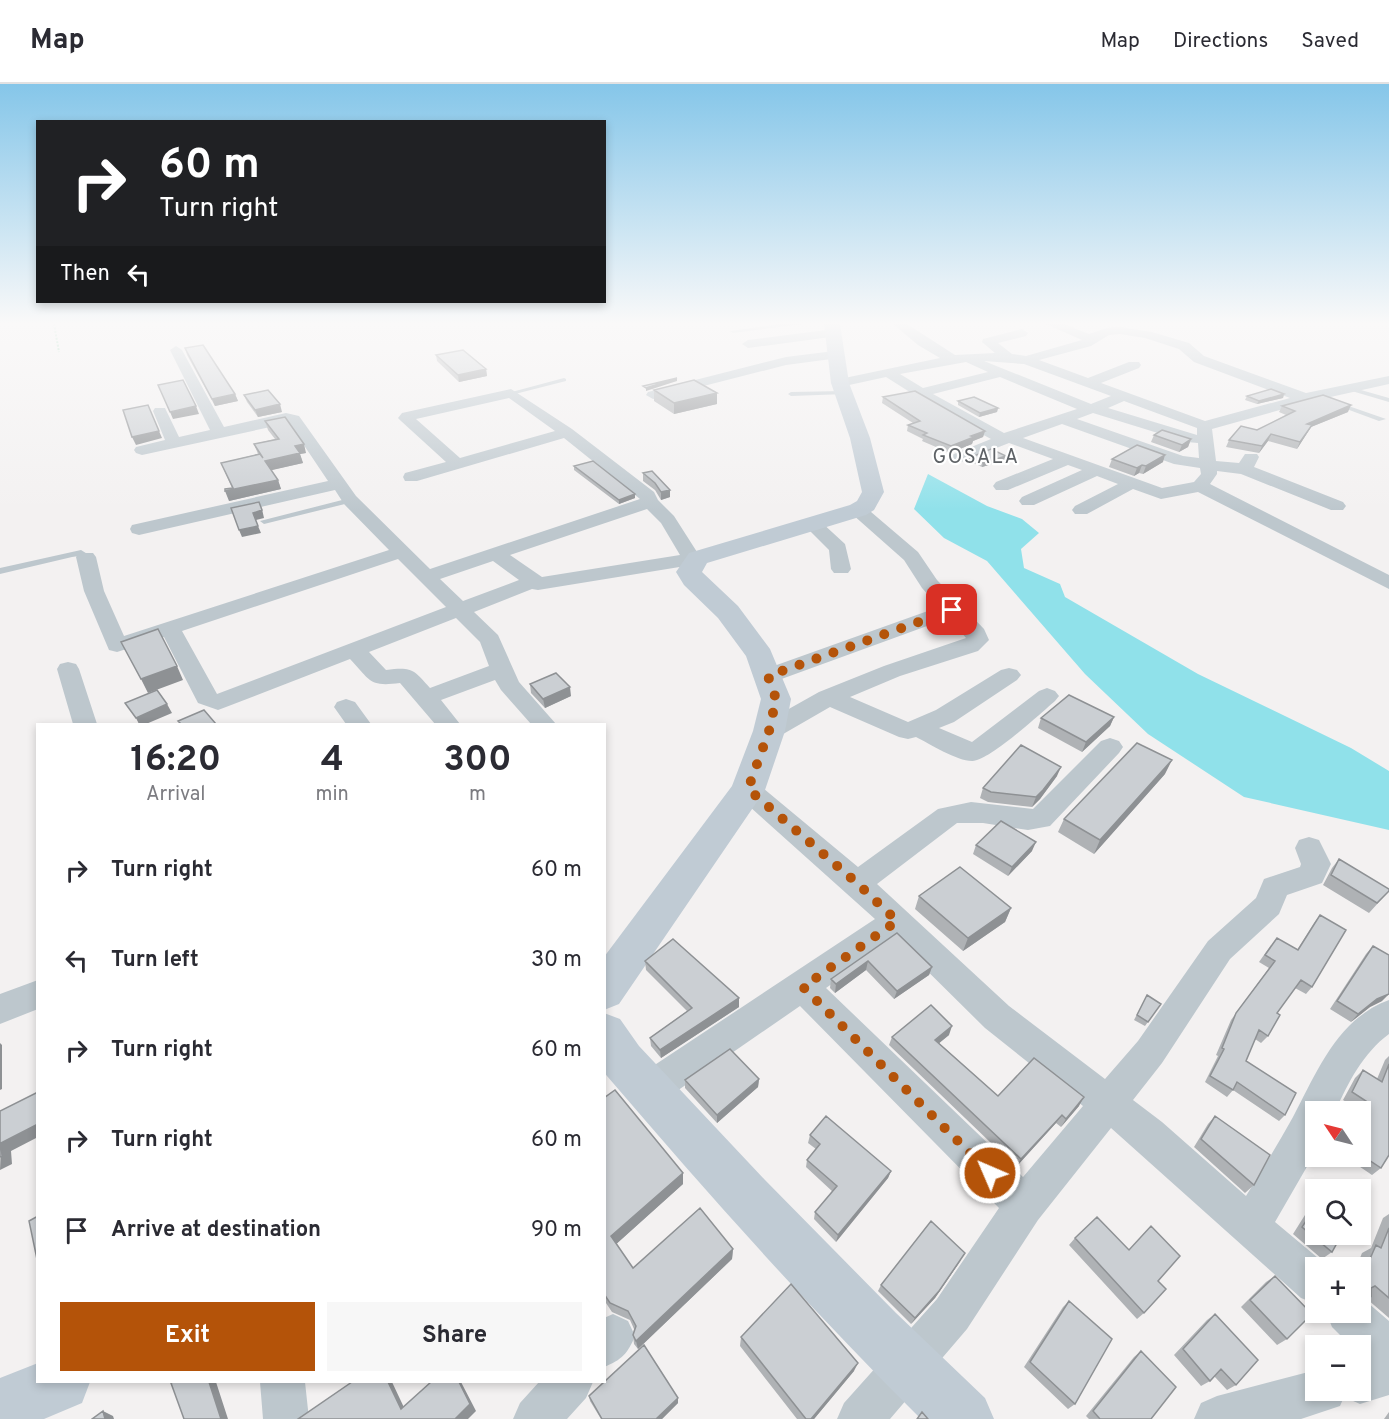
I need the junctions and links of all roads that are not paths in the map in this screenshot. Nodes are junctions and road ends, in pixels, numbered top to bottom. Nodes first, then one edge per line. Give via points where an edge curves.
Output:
1 (195, 386) edge
2 (538, 386) edge
3 (687, 386) edge
4 (851, 386) edge
5 (910, 386) edge
6 (948, 386) edge
7 (1036, 386) edge
8 (1099, 386) edge
9 (1278, 386) edge
10 (1356, 386) edge
11 (842, 388) junction
12 (1347, 388) junction
13 (511, 393) junction
14 (921, 393) junction
15 (790, 394) dead end
16 (653, 395) edge
17 (1125, 396) junction
18 (1310, 397) junction
19 (1389, 400) edge
20 (1093, 408) junction
21 (160, 411) dead end
22 (1064, 419) junction
23 (1382, 419) dead end
24 (567, 432) junction
25 (219, 433) junction
26 (1204, 434) junction
27 (1005, 437) junction
28 (174, 443) junction
29 (142, 450) dead end
30 (1048, 451) junction
31 (955, 459) dead end
32 (1068, 459) junction
33 (458, 464) junction
34 (1208, 465) junction
35 (1097, 470) junction
36 (411, 477) dead end
37 (986, 478) dead end
38 (1132, 483) junction
39 (339, 484) junction
40 (1002, 486) dead end
41 (1200, 486) junction
42 (350, 500) junction
43 (1028, 501) dead end
44 (650, 502) junction
45 (1337, 506) dead end
46 (858, 510) junction
47 (1080, 510) dead end
48 (264, 521) dead end
49 (813, 525) junction
50 (139, 530) dead end
51 (401, 552) junction
52 (497, 555) junction
53 (86, 557) joint
54 (695, 559) junction
55 (841, 569) dead end
56 (0, 571) edge
57 (426, 578) junction
58 (534, 581) junction
59 (1389, 583) edge
60 (952, 610) junction
61 (459, 611) junction
62 (170, 628) junction
63 (355, 651) junction
64 (68, 669) dead end
65 (502, 669) junction
66 (1009, 675) dead end
67 (768, 676) junction
68 (1047, 696) dead end
69 (427, 697) junction
70 (827, 697) junction
71 (85, 723) edge
72 (447, 723) edge
73 (543, 723) edge
74 (917, 728) junction
75 (769, 731) junction
76 (1110, 747) dead end
77 (748, 789) junction
78 (1309, 848) dead end
79 (857, 883) junction
80 (897, 921) junction
81 (803, 987) junction
82 (606, 988) edge
83 (36, 995) edge
84 (0, 1009) edge
85 (1389, 1014) edge
86 (620, 1064) edge
87 (1107, 1103) junction
88 (1024, 1206) junction
89 (1250, 1227) junction
90 (1305, 1274) edge
91 (1359, 1323) edge
92 (1389, 1351) edge
93 (908, 1366) junction
94 (1389, 1373) edge
95 (1371, 1378) edge
96 (59, 1383) edge
97 (283, 1383) edge
98 (569, 1383) edge
99 (1305, 1395) edge
100 (0, 1408) edge
101 (286, 1419) edge
102 (536, 1419) edge
103 (860, 1419) edge
104 (964, 1419) edge
105 (1217, 1419) edge

1 - 25 street
2 - 13 lane
3 - 16 street
4 - 11 street
5 - 14 street
6 - 14 street
7 - 20 street
8 - 17 street
9 - 18 street
10 - 12 street
11 - 15 lane
11 - 46 main road via 873,492
12 - 18 street
12 - 19 lane
13 - 24 street
13 - 33 street via 406,418
14 - 27 street
17 - 20 street
17 - 26 street
18 - 23 lane
18 - 26 street
20 - 22 street
20 - 26 street
21 - 28 street
22 - 27 street
22 - 34 street via 1180,461
24 - 33 street
24 - 44 street via 648,496
25 - 28 street
25 - 39 street via 294,419
26 - 34 street
27 - 30 street
27 - 31 street
28 - 29 street
30 - 32 street
30 - 37 street
32 - 35 street
32 - 40 street
33 - 36 street
34 - 41 street via 1209,474
34 - 45 street via 1248,463
35 - 38 street
35 - 43 street
38 - 41 street via 1161,494
38 - 47 street
39 - 42 street
39 - 50 street
41 - 59 street
42 - 48 lane
42 - 51 street
44 - 52 street
44 - 54 street
46 - 49 main road
46 - 60 street via 911,556
49 - 54 main road
49 - 55 street via 838,548
51 - 57 street
51 - 62 street
52 - 57 street
52 - 58 street
53 - 56 lane via 72,554
53 - 62 street via 94,591 117,645
54 - 58 street via 538,584
54 - 67 main road via 689,572 693,579 728,612 760,655
57 - 61 street
58 - 61 street
60 - 67 street
60 - 70 street via 976,634 975,644 881,674
61 - 63 street
61 - 65 street via 490,640
62 - 63 street via 211,702 231,699
63 - 69 street via 377,676 387,679 406,675
64 - 71 street
65 - 69 street
65 - 73 street via 509,685
66 - 74 street via 945,716
67 - 75 main road via 776,699
68 - 74 street via 973,753
69 - 72 street
70 - 74 street via 908,731
70 - 75 street
75 - 77 main road
76 - 79 street via 1040,819 958,812
77 - 79 street
77 - 82 main road
78 - 87 street via 1316,864 1312,875 1275,887 1268,904 1219,950 1150,1052
79 - 80 street
80 - 81 street
80 - 87 street via 997,1017
81 - 86 street via 686,1066
81 - 88 street
83 - 84 street
85 - 89 street via 1366,1029 1330,1077 1304,1134
86 - 93 main road
87 - 88 street
87 - 89 street
88 - 93 street via 952,1314
89 - 90 street
91 - 92 street
93 - 103 street
93 - 104 main road
94 - 95 street
96 - 100 main road
97 - 101 street
98 - 102 street
99 - 105 street

